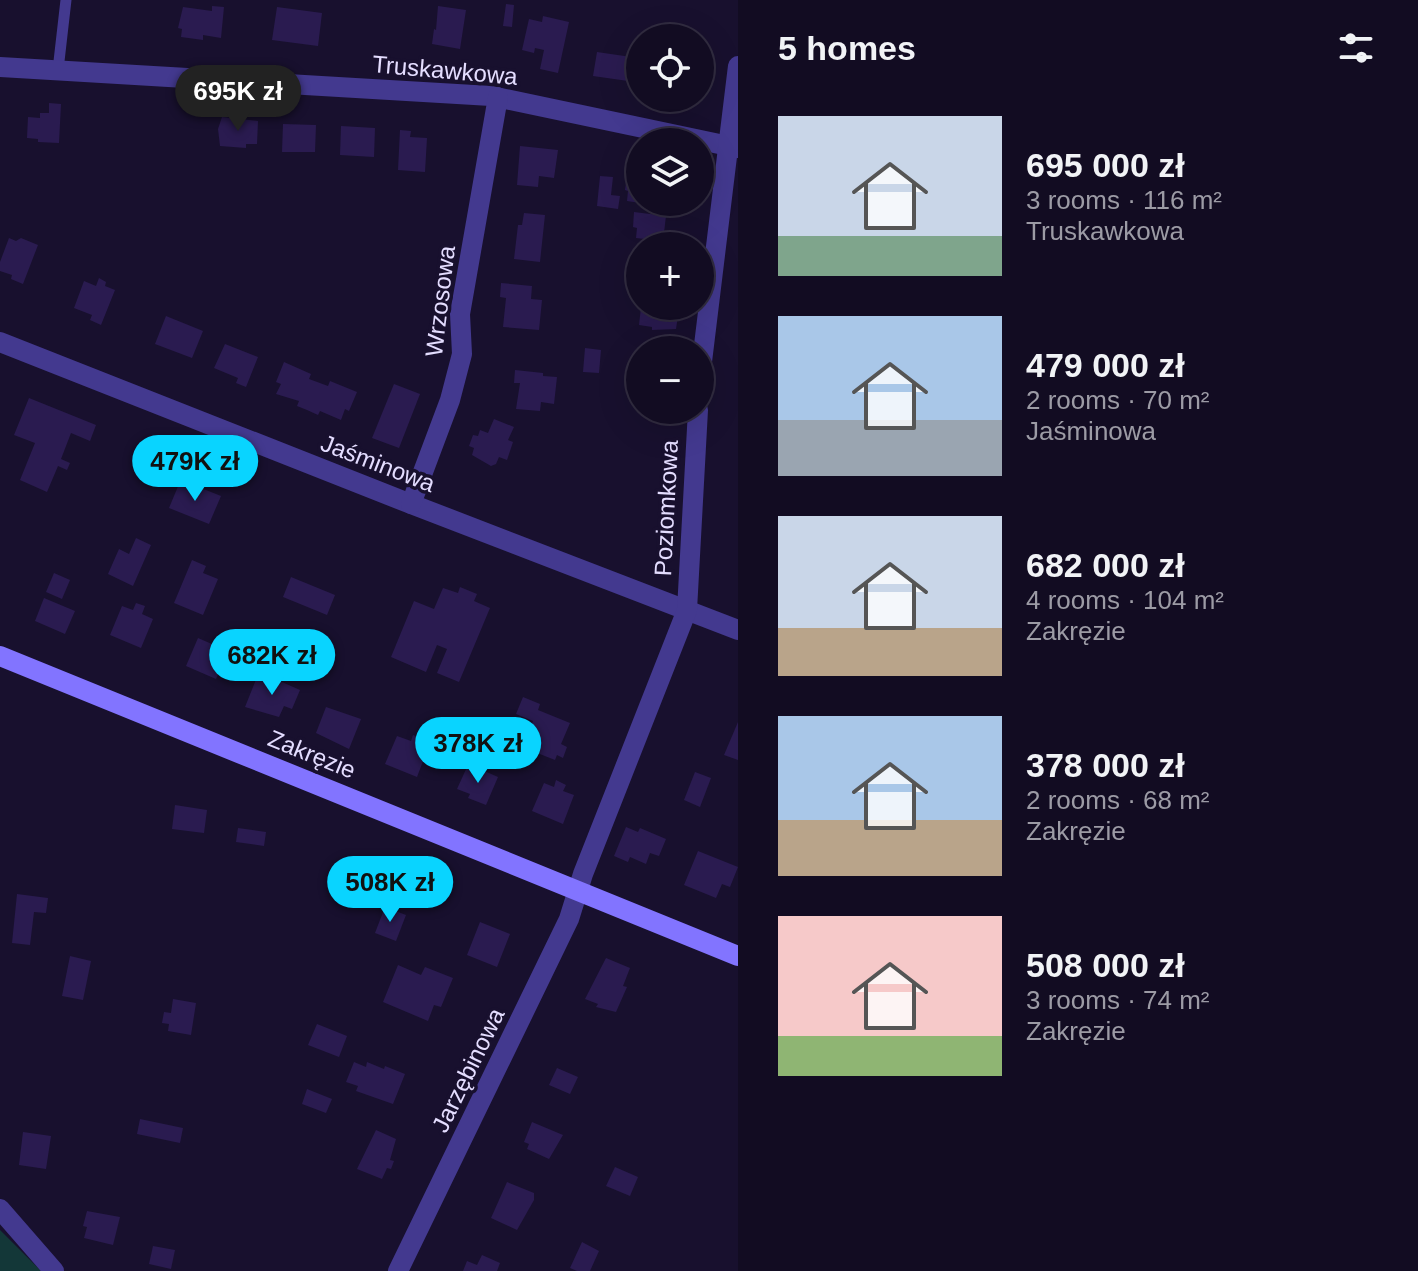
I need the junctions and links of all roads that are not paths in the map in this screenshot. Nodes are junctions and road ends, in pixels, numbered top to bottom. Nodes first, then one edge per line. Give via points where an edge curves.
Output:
1 (66, 0) edge
2 (738, 66) edge
3 (0, 67) edge
4 (58, 70) junction
5 (498, 97) junction
6 (734, 147) edge
7 (706, 336) edge
8 (0, 342) edge
9 (697, 424) edge
10 (411, 504) junction
11 (687, 610) junction
12 (738, 630) edge
13 (0, 656) edge
14 (579, 889) junction
15 (738, 956) edge
16 (0, 1209) edge
17 (54, 1271) edge
18 (398, 1271) edge

1 - 4 lane
2 - 6 street
3 - 4 street, Truskawkowa
4 - 5 street, Truskawkowa
5 - 6 street, Truskawkowa
5 - 10 street, Wrzosowa via 460,314 462,354
6 - 7 street
8 - 10 street, Jaśminowa
9 - 11 street, Poziomkowa
10 - 11 street, Jaśminowa
11 - 12 street, Jaśminowa
11 - 14 street, Poziomkowa
13 - 14 street, Zakręzie
14 - 15 street, Zakręzie
14 - 18 street, Jarzębinowa via 563,933
16 - 17 street

